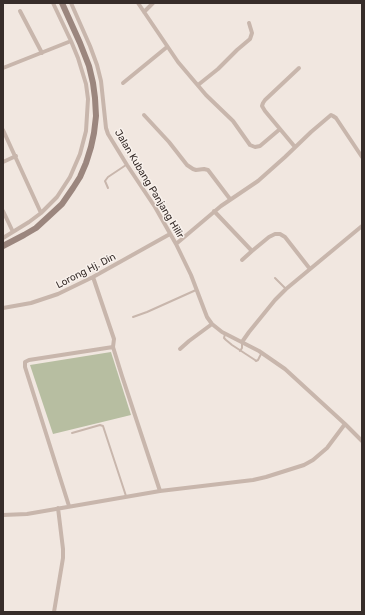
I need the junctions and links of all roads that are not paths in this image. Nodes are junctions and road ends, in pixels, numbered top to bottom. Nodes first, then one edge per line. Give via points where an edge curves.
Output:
1 (53, 3) edge
2 (62, 3) edge
3 (71, 3) edge
4 (138, 3) edge
5 (153, 3) edge
6 (20, 11) dead end
7 (144, 12) junction
8 (249, 23) dead end
9 (71, 41) junction
10 (167, 47) junction
11 (42, 53) junction
12 (3, 68) edge
13 (299, 68) dead end
14 (123, 83) dead end
15 (198, 85) junction
16 (144, 115) dead end
17 (280, 129) junction
18 (3, 130) edge
19 (295, 147) junction
20 (16, 156) junction
21 (362, 156) edge
22 (3, 162) edge
23 (127, 164) junction
24 (108, 188) dead end
25 (230, 199) junction
26 (3, 211) edge
27 (214, 211) junction
28 (41, 213) junction
29 (362, 226) edge
30 (13, 232) junction
31 (170, 234) junction
32 (3, 238) edge
33 (176, 244) junction
34 (3, 246) edge
35 (252, 251) junction
36 (242, 260) dead end
37 (310, 269) junction
38 (93, 277) junction
39 (275, 278) dead end
40 (197, 289) junction
41 (286, 289) junction
42 (3, 308) edge
43 (133, 317) dead end
44 (212, 324) junction
45 (225, 334) junction
46 (242, 342) junction
47 (113, 347) junction
48 (180, 350) dead end
49 (240, 351) junction
50 (262, 353) junction
51 (345, 424) junction
52 (72, 433) dead end
53 (362, 441) edge
54 (160, 491) junction
55 (126, 496) junction
56 (69, 506) junction
57 (58, 508) junction
58 (3, 515) edge
59 (54, 612) edge

1 - 9 street
2 - 34 main road via 89,66 93,83 96,116 91,147 80,177 62,204 36,228
3 - 23 street, Jalan Kubang Panjang Hilir via 90,46 101,80 106,128
4 - 7 street
5 - 7 street
6 - 11 street
7 - 10 street
8 - 15 street via 252,33 250,40
9 - 11 street
9 - 28 street via 86,84 86,131 70,177
10 - 14 street
10 - 15 street
11 - 12 street
13 - 17 street via 262,103 263,108
15 - 17 street via 234,121 252,146 260,146
16 - 25 street via 187,165 196,170 208,170
17 - 19 street
18 - 20 street
19 - 21 street via 332,115
19 - 25 street via 258,180
20 - 22 street
20 - 28 street
23 - 24 lane via 105,181
23 - 31 street, Jalan Kubang Panjang Hilir
25 - 27 street
26 - 30 street
27 - 33 street
27 - 35 street
28 - 30 street
29 - 37 street
30 - 32 street
31 - 33 street, Jalan Kubang Panjang Hilir
31 - 38 street, Lorong Hj. Din
33 - 40 street, Jalan Kubang Panjang Hilir
35 - 36 street
35 - 37 street via 269,237 280,234
37 - 41 street
38 - 42 street, Lorong Hj. Din via 58,294 31,303
38 - 47 street via 114,339
39 - 41 lane
40 - 43 lane
40 - 44 street, Jalan Kubang Panjang Hilir
41 - 46 street
44 - 45 street, Jalan Kubang Panjang Hilir
44 - 48 street
45 - 46 street, Jalan Kubang Panjang Hilir
45 - 49 lane via 224,338
46 - 49 lane
46 - 50 street, Jalan Kubang Panjang Hilir
47 - 54 street
47 - 56 street via 29,360 24,364
49 - 50 lane via 256,361
50 - 51 street, Jalan Kubang Panjang Hilir via 285,370
51 - 53 street, Jalan Kubang Panjang Hilir
51 - 54 street via 327,448 304,465 253,480
52 - 55 lane via 103,426
54 - 55 street
55 - 56 street
56 - 57 street
57 - 58 street via 27,514
57 - 59 street via 63,558

